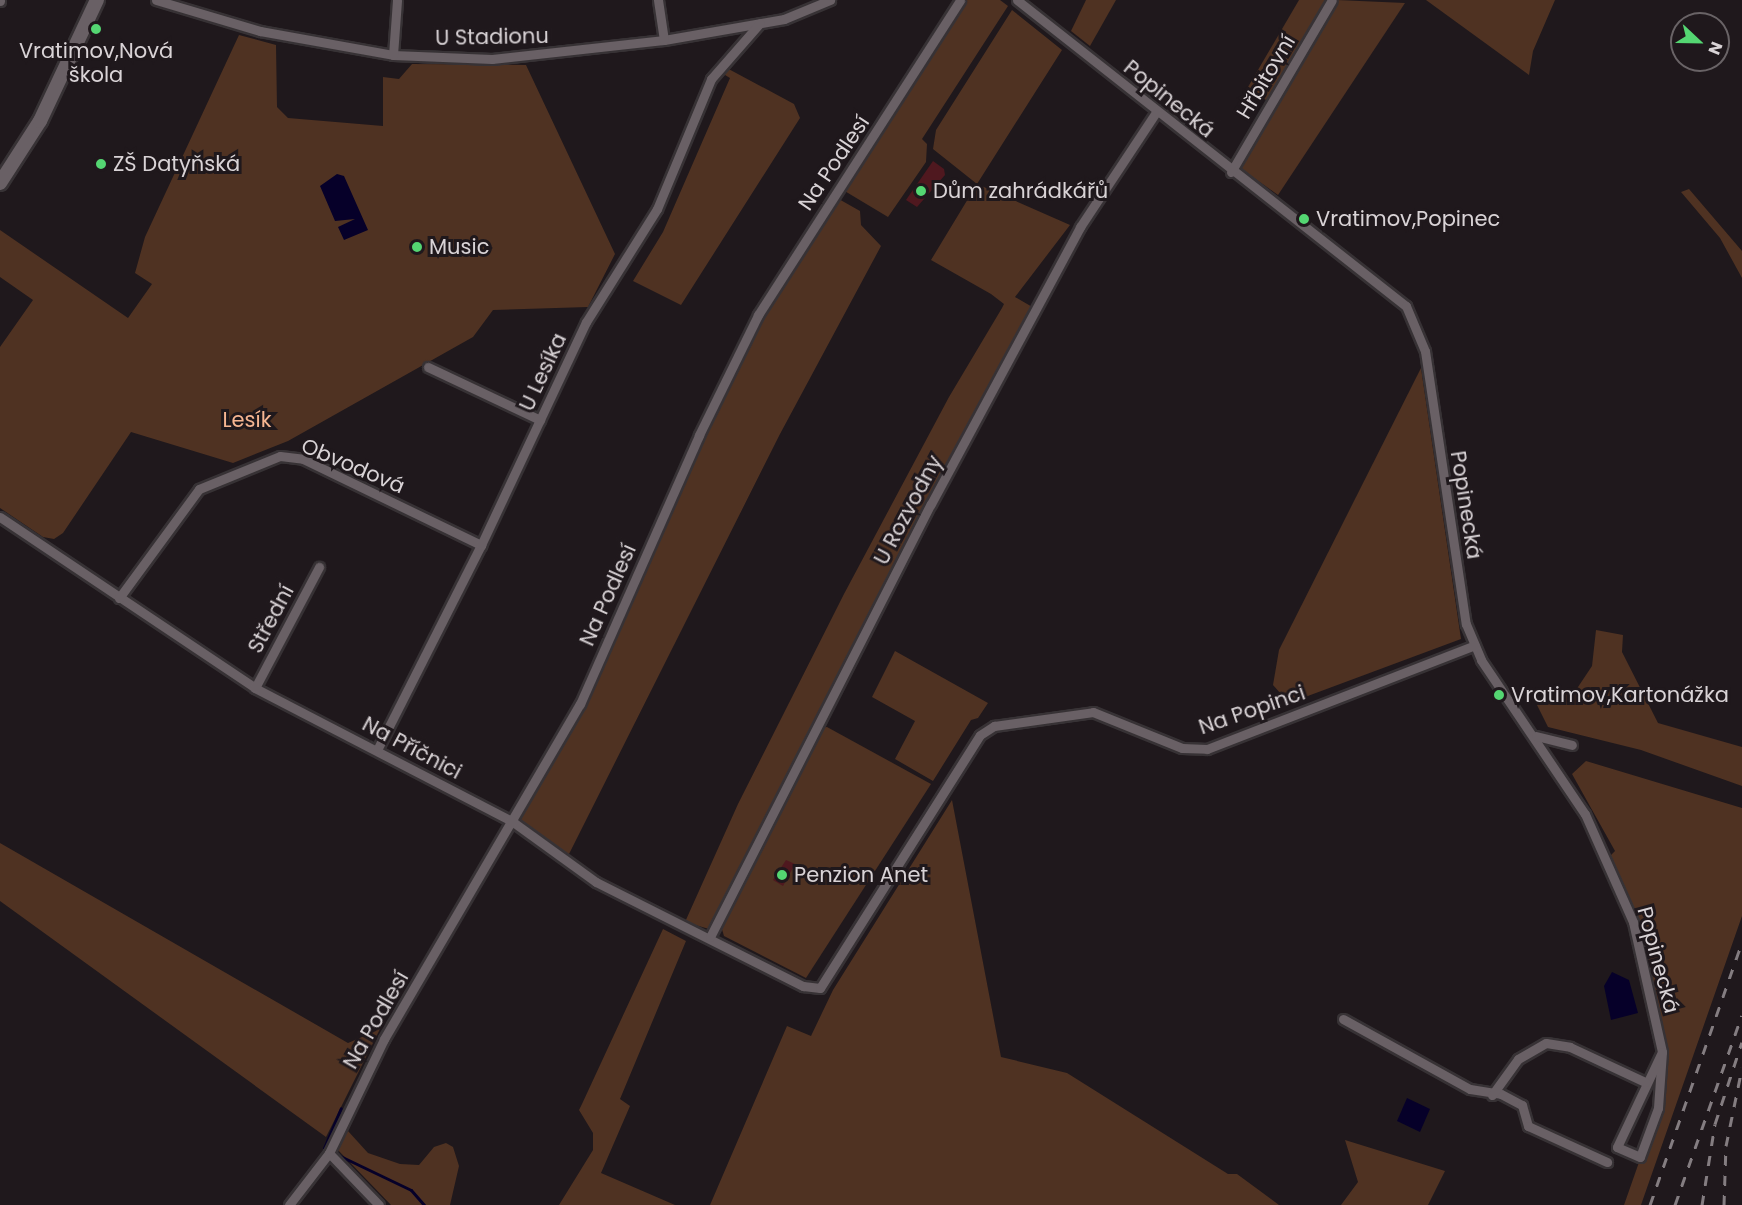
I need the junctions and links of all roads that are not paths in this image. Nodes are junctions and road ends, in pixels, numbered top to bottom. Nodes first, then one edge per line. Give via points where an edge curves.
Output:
1 (97, 0) edge
2 (156, 0) edge
3 (397, 0) edge
4 (658, 0) edge
5 (830, 0) edge
6 (960, 0) edge
7 (1017, 0) edge
8 (1332, 0) edge
9 (760, 23) junction
10 (664, 40) junction
11 (393, 55) junction
12 (1156, 112) junction
13 (1231, 172) junction
14 (0, 183) edge
15 (428, 367) dead end
16 (540, 420) junction
17 (0, 517) edge
18 (481, 545) junction
19 (319, 567) dead end
20 (119, 598) junction
21 (1475, 645) junction
22 (255, 688) junction
23 (1536, 736) junction
24 (1572, 745) dead end
25 (377, 750) junction
26 (513, 822) junction
27 (710, 937) junction
28 (820, 988) joint
29 (1343, 1019) dead end
30 (1662, 1052) junction
31 (1645, 1082) junction
32 (1492, 1095) junction
33 (329, 1153) junction
34 (1607, 1162) dead end
35 (289, 1205) edge
36 (379, 1205) edge

1 - 14 main road via 40,121
2 - 11 street, U Stadionu via 260,31
3 - 11 street
4 - 10 street
5 - 9 street, U Stadionu
6 - 26 street, Na Podlesí via 758,315 699,435 580,704
7 - 12 street, Popinecká
8 - 13 street, Hřbitovní
9 - 10 street, U Stadionu
9 - 16 street, U Lesíka via 711,79 657,209 586,322
10 - 11 street, U Stadionu via 492,59
12 - 13 street, Popinecká
12 - 27 street, U Rozvodny via 1080,227 931,504
13 - 21 street, Popinecká via 1397,295 1414,320 1425,351 1466,624
15 - 16 street
16 - 18 street, U Lesíka
17 - 20 street, Na Příčnici
18 - 20 street, Obvodová via 303,459 280,456 199,489
18 - 25 street, U Lesíka
19 - 22 street, Střední
20 - 22 street, Na Příčnici
21 - 23 street, Popinecká
21 - 28 street, Na Popinci via 1207,750 1182,748 1093,712 994,726 980,735
22 - 25 street, Na Příčnici
23 - 24 street
23 - 30 street, Popinecká via 1585,814 1633,922
25 - 26 street, Na Příčnici
26 - 27 street, Na Příčnici via 596,882
26 - 33 street, Na Podlesí via 384,1039
27 - 28 street, Na Příčnici via 803,986
29 - 32 street via 1470,1089
30 - 31 street
30 - 31 street, Popinecká via 1658,1108 1640,1157 1617,1147
31 - 32 street via 1570,1047 1546,1043 1518,1059
32 - 34 street via 1501,1094 1522,1105 1528,1126
33 - 35 street, Na Podlesí
33 - 36 street

